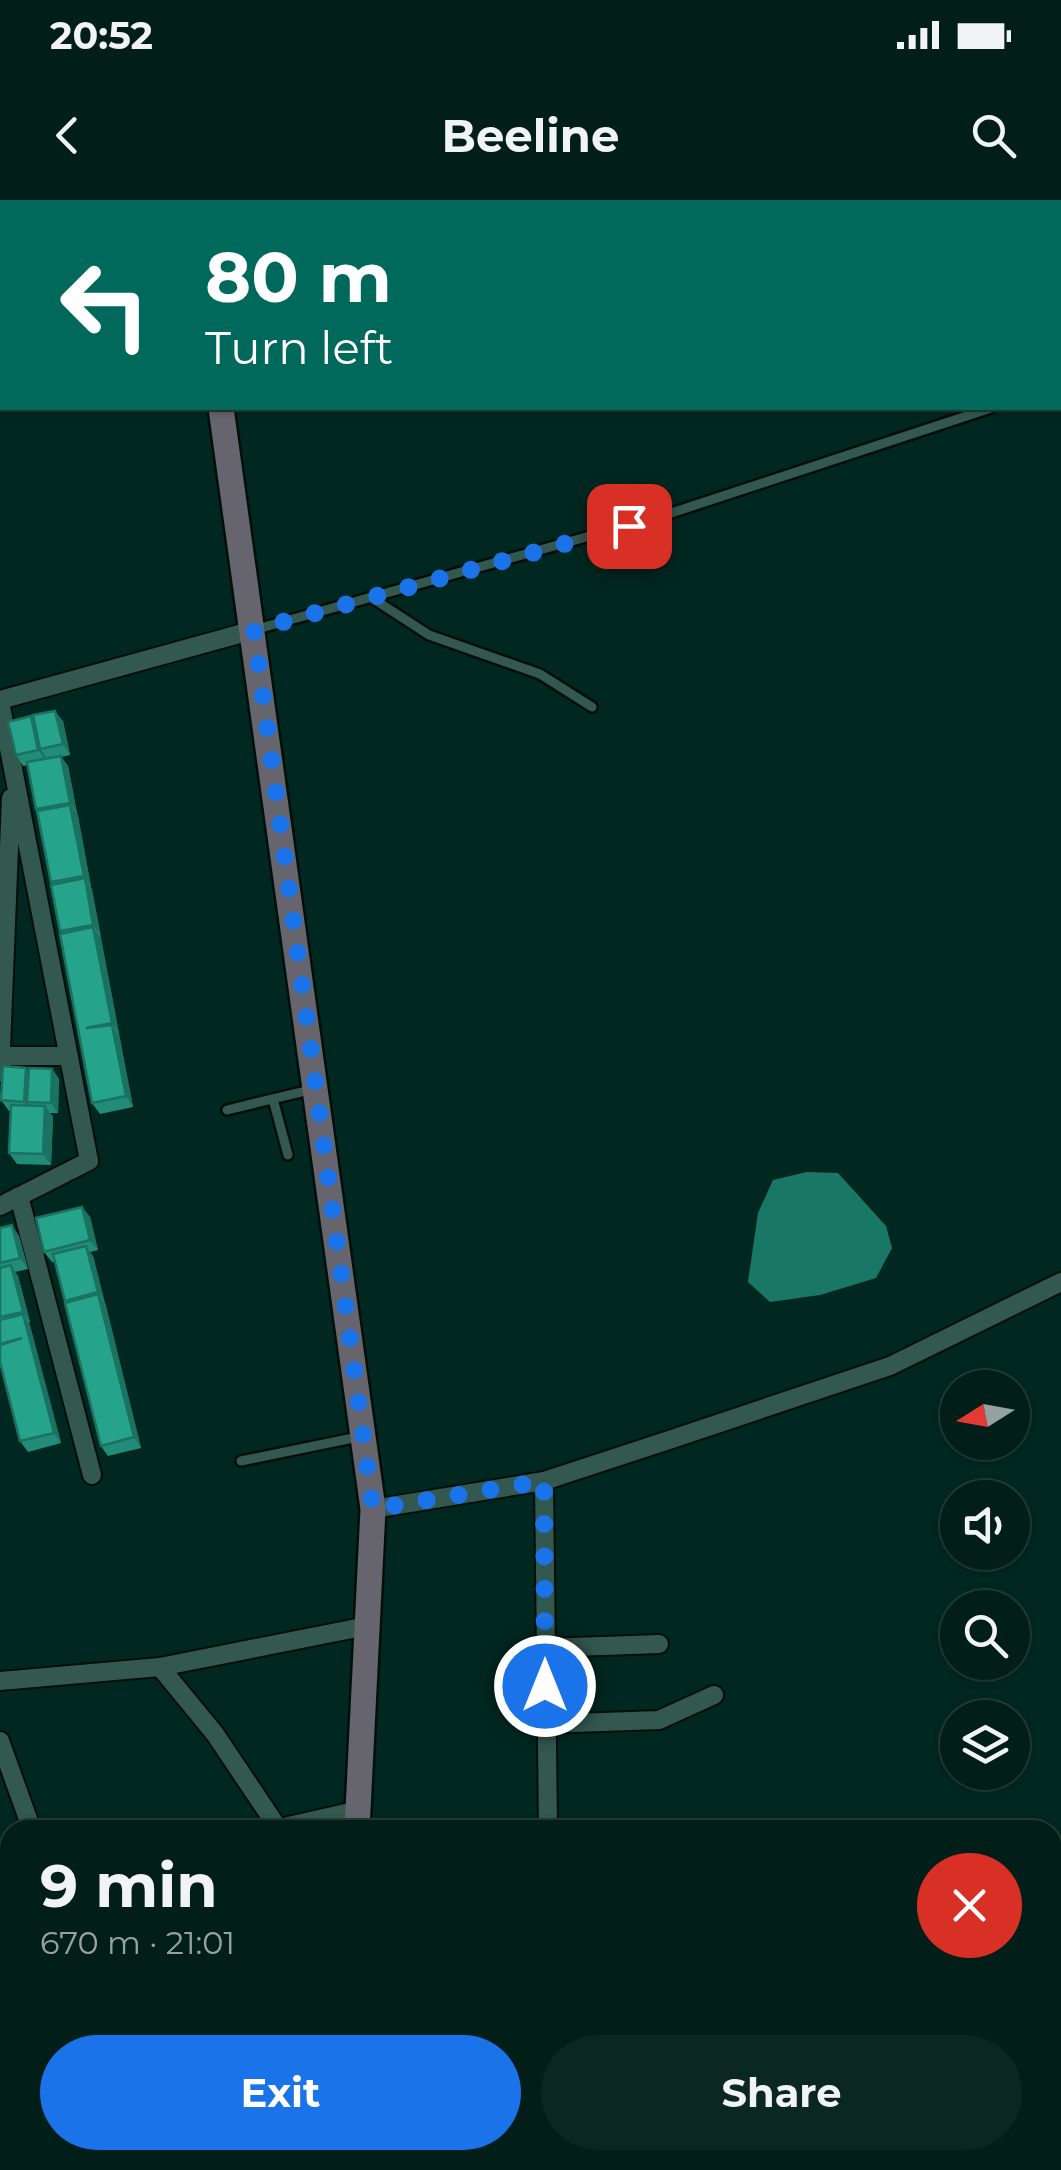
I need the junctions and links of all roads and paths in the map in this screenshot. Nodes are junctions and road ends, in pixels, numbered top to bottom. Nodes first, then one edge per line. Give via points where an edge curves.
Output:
1 (221, 410) edge
2 (985, 410) edge
3 (372, 598) junction
4 (254, 630) junction
5 (0, 701) edge
6 (592, 708) dead end
7 (13, 768) junction
8 (1, 1056) edge
9 (68, 1056) junction
10 (0, 1073) edge
11 (317, 1088) junction
12 (273, 1099) junction
13 (227, 1110) dead end
14 (288, 1155) dead end
15 (19, 1196) junction
16 (0, 1206) edge
17 (1061, 1282) edge
18 (366, 1435) junction
19 (241, 1461) dead end
20 (92, 1475) dead end
21 (544, 1481) junction
22 (373, 1509) junction
23 (367, 1626) junction
24 (659, 1644) dead end
25 (545, 1648) junction
26 (160, 1666) junction
27 (0, 1682) edge
28 (714, 1694) dead end
29 (546, 1724) junction
30 (0, 1741) edge
31 (28, 1820) edge
32 (268, 1820) edge
33 (358, 1820) edge
34 (548, 1820) edge

1 - 4 main road
2 - 3 lane via 666,515
3 - 4 lane
3 - 6 lane via 428,635 540,674
4 - 5 street
4 - 11 main road
5 - 7 street
7 - 8 street
7 - 9 street
8 - 9 street
8 - 10 street
9 - 15 street via 89,1161
11 - 12 lane
11 - 18 main road
12 - 13 lane
12 - 14 lane
15 - 16 street
15 - 20 street
17 - 21 street via 890,1366
18 - 19 lane
18 - 22 main road
21 - 22 street
21 - 25 street
22 - 23 main road
23 - 26 street
23 - 33 main road
24 - 25 street
25 - 29 street
26 - 27 street
26 - 32 street via 215,1734
28 - 29 street via 659,1720
29 - 34 street
30 - 31 street

